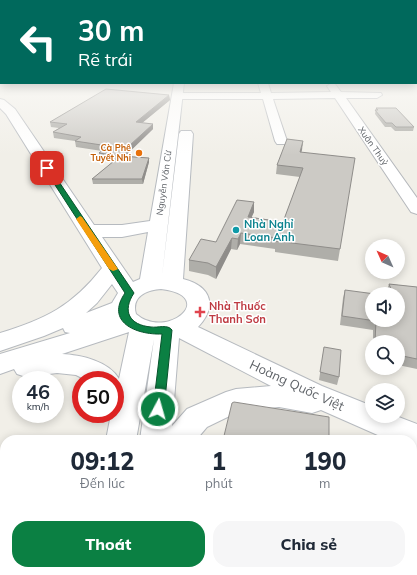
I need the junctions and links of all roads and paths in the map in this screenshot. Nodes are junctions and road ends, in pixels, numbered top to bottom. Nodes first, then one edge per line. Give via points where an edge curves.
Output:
1 (182, 101) edge
2 (183, 101) edge
3 (269, 101) edge
4 (342, 101) edge
5 (0, 102) edge
6 (281, 142) dead end
7 (417, 209) edge
8 (158, 224) junction
9 (88, 231) junction
10 (113, 268) junction
11 (172, 282) junction
12 (150, 283) junction
13 (145, 318) junction
14 (2, 358) edge
15 (91, 371) edge
16 (124, 387) edge
17 (343, 407) junction
18 (121, 423) edge
19 (121, 435) edge
20 (155, 435) edge
21 (182, 435) edge
22 (410, 435) edge

1 - 8 main road, Nguyễn Văn Cừ
2 - 11 main road, Nguyễn Văn Cừ
3 - 6 street
4 - 7 street, Xuân Thuỷ
5 - 9 main road via 11,112
8 - 9 main road via 122,231
8 - 12 main road, Nguyễn Văn Cừ
9 - 10 main road
10 - 13 main road
10 - 14 main road via 87,301
11 - 12 main road
11 - 13 main road via 193,290 200,306 197,314 190,322
12 - 13 main road
13 - 14 main road
13 - 16 main road
13 - 17 main road, Hoàng Quốc Việt
13 - 20 main road
14 - 15 main road via 40,364 71,364
17 - 21 main road via 279,396 236,400 197,418
17 - 22 main road, Hoàng Quốc Việt
18 - 19 main road

